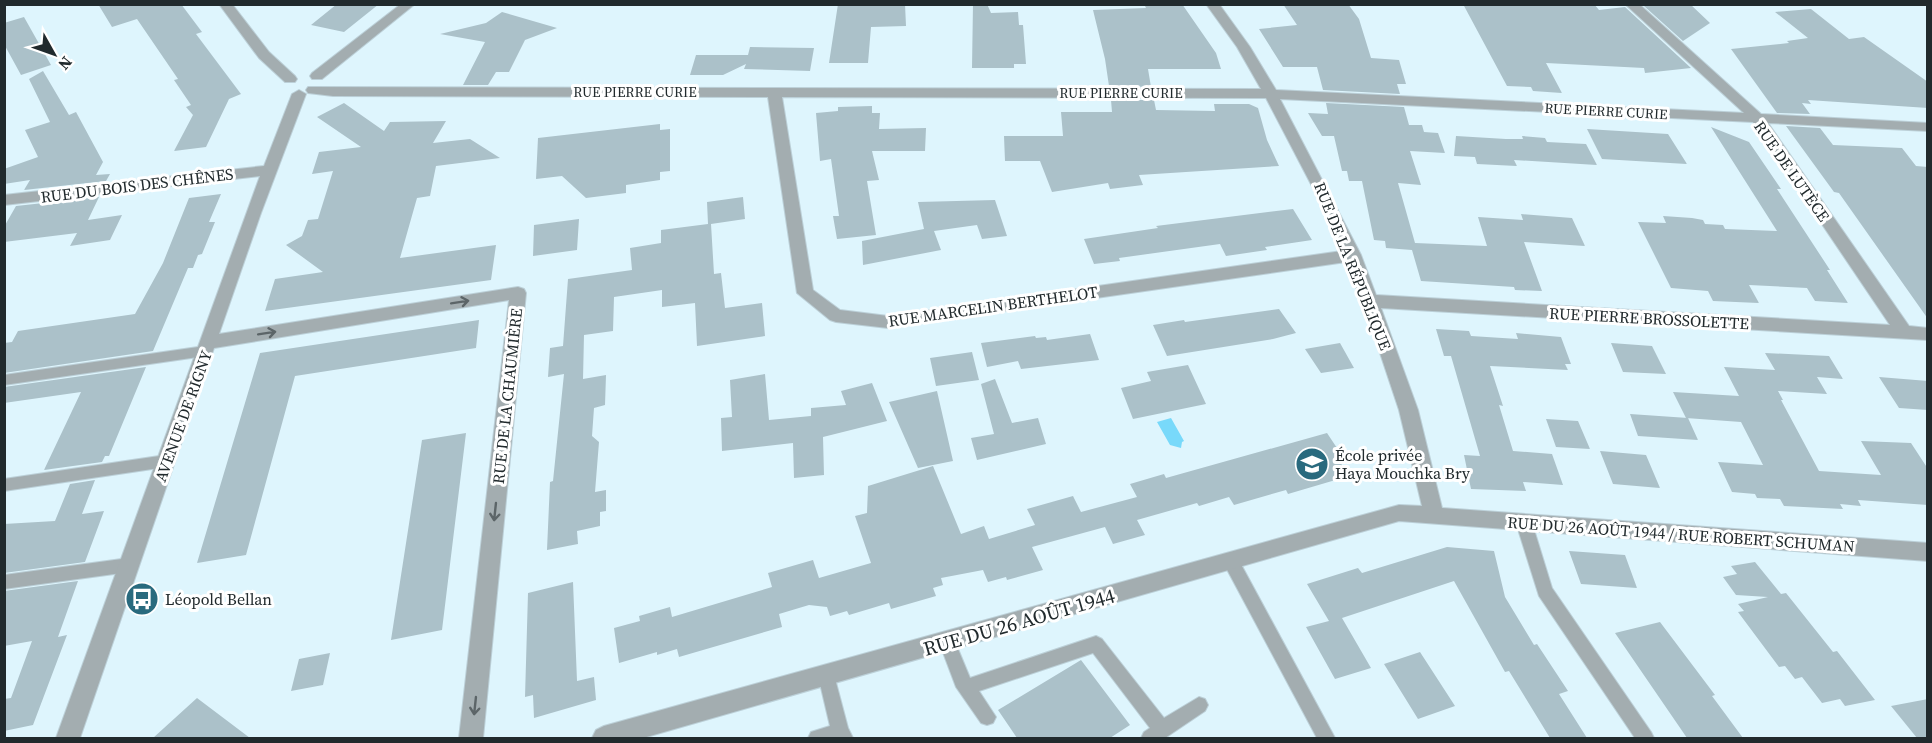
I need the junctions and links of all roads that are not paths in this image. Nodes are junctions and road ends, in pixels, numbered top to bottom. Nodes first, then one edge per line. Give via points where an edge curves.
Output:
1 (225, 4) edge
2 (409, 4) edge
3 (1212, 4) edge
4 (1631, 4) edge
5 (291, 79) junction
6 (310, 86) junction
7 (774, 93) junction
8 (1271, 93) junction
9 (1758, 119) junction
10 (1928, 127) edge
11 (270, 170) junction
12 (4, 200) edge
13 (1353, 255) junction
14 (1371, 301) junction
15 (1904, 333) junction
16 (1928, 334) edge
17 (207, 346) junction
18 (4, 380) edge
19 (166, 462) junction
20 (4, 485) edge
21 (1434, 515) junction
22 (1524, 523) junction
23 (1928, 552) edge
24 (1231, 562) junction
25 (129, 565) junction
26 (4, 582) edge
27 (947, 642) junction
28 (826, 675) junction
29 (967, 687) junction
30 (1199, 705) dead end
31 (987, 717) dead end
32 (1156, 734) edge
33 (842, 735) edge
34 (68, 738) edge
35 (471, 738) edge
36 (604, 738) edge
37 (817, 738) edge
38 (1326, 738) edge
39 (1645, 738) edge

1 - 5 street via 264,55
2 - 6 street
3 - 8 street, RUE DE LA RÉPUBLIQUE
4 - 9 street, RUE DE LUTÈCE
5 - 6 street, RUE PIERRE CURIE via 305,74
5 - 6 street via 282,91
6 - 7 street, RUE PIERRE CURIE via 333,92
6 - 11 street, AVENUE DE RIGNY
7 - 8 street, RUE PIERRE CURIE
7 - 13 street, RUE MARCELIN BERTHELOT via 805,292 836,316 888,322
8 - 9 street, RUE PIERRE CURIE
8 - 13 street, RUE DE LA RÉPUBLIQUE
9 - 10 street, RUE PIERRE CURIE
9 - 15 street, RUE DE LUTÈCE
11 - 12 street, RUE DU BOIS DES CHÊNES
11 - 17 street, AVENUE DE RIGNY
13 - 14 street, RUE DE LA RÉPUBLIQUE
14 - 15 street, RUE PIERRE BROSSOLETTE
14 - 21 street, RUE DE LA RÉPUBLIQUE via 1405,398
15 - 16 street, RUE PIERRE BROSSOLETTE
17 - 18 lane
17 - 19 street, AVENUE DE RIGNY
17 -> 35 street, RUE DE LA CHAUMIÈRE via 518,293
19 - 20 lane
19 - 25 street, AVENUE DE RIGNY
21 - 22 street, RUE DU 26 AOÛT 1944 / RUE ROBERT SCHUMAN
21 - 24 street, RUE DU 26 AOÛT 1944 via 1399,513
22 - 23 street, RUE DU 26 AOÛT 1944 / RUE ROBERT SCHUMAN
22 - 39 lane via 1545,591
24 - 27 street, RUE DU 26 AOÛT 1944
24 - 38 lane
25 - 26 lane
25 - 34 street, AVENUE DE RIGNY
27 - 28 street, RUE DU 26 AOÛT 1944
27 - 29 lane
28 - 33 lane
28 - 36 street, RUE DU 26 AOÛT 1944
29 - 31 lane
29 - 32 lane via 1096,644
30 - 32 lane
33 - 37 lane

